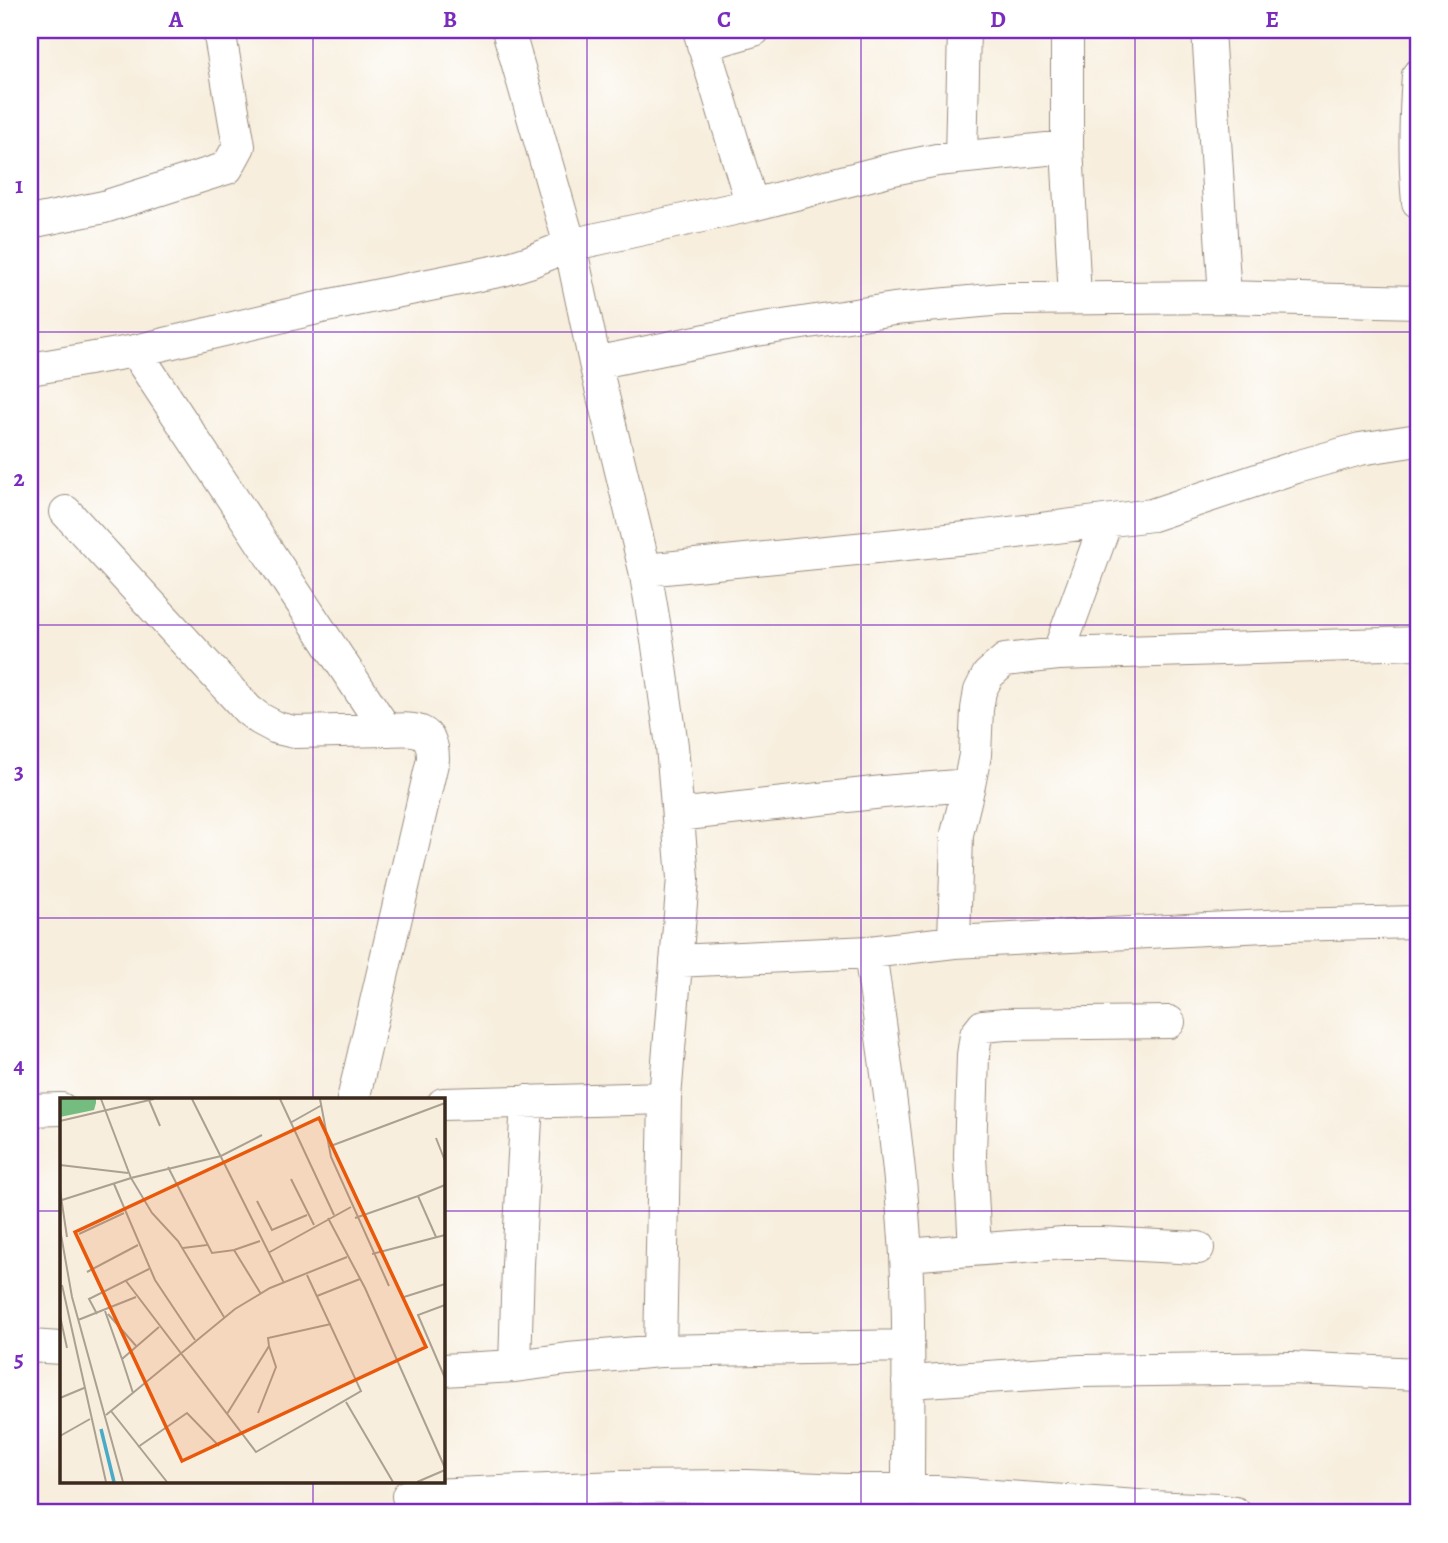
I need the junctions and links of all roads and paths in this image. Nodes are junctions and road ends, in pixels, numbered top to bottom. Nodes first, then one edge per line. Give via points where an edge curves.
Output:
1 (219, 30) edge
2 (508, 30) edge
3 (754, 30) edge
4 (964, 30) edge
5 (1067, 30) edge
6 (1209, 30) edge
7 (701, 37) edge
8 (1418, 75) edge
9 (1067, 147) junction
10 (961, 158) junction
11 (1418, 202) edge
12 (752, 205) junction
13 (30, 222) edge
14 (570, 245) junction
15 (1225, 297) junction
16 (1075, 298) junction
17 (1418, 302) edge
18 (135, 351) junction
19 (595, 363) junction
20 (30, 369) edge
21 (1418, 440) edge
22 (65, 512) dead end
23 (1106, 522) junction
24 (645, 570) junction
25 (1418, 643) edge
26 (1058, 654) junction
27 (386, 730) junction
28 (969, 785) junction
29 (678, 815) junction
30 (1418, 922) edge
31 (954, 942) junction
32 (870, 952) junction
33 (676, 961) junction
34 (1170, 1022) dead end
35 (353, 1098) edge
36 (666, 1098) junction
37 (527, 1101) junction
38 (444, 1104) edge
39 (30, 1110) edge
40 (60, 1110) edge
41 (1198, 1248) dead end
42 (975, 1249) junction
43 (906, 1255) junction
44 (30, 1346) edge
45 (908, 1346) junction
46 (60, 1348) edge
47 (660, 1351) junction
48 (515, 1366) junction
49 (444, 1370) edge
50 (1418, 1374) edge
51 (908, 1382) junction
52 (908, 1490) junction
53 (408, 1496) dead end
54 (615, 1500) edge
55 (842, 1502) edge
56 (1235, 1513) edge

1 - 13 street via 239,146 227,168 104,206
2 - 14 street
3 - 7 street
4 - 10 street
5 - 9 street
6 - 15 street
7 - 12 street
8 - 11 street
9 - 10 street
9 - 16 street
10 - 12 street via 893,169
12 - 14 street
14 - 18 street via 503,270
14 - 19 street
15 - 16 street
15 - 17 street
16 - 19 street via 894,309 750,331
18 - 20 street
18 - 27 street
19 - 24 street
21 - 23 street via 1360,449 1181,507
22 - 27 street via 260,719 294,732
23 - 24 street
23 - 26 street
24 - 29 street
25 - 26 street
26 - 28 street via 1005,660 988,675 980,691
27 - 35 street via 420,731 429,737 433,759
28 - 29 street
28 - 31 street via 957,834
29 - 33 street via 683,878
30 - 31 street
31 - 32 street
32 - 33 street
32 - 43 street via 896,1134
33 - 36 street
34 - 42 street via 983,1026 976,1035 973,1055 970,1156
36 - 37 street
36 - 47 street
37 - 38 street
37 - 48 street
39 - 40 street
41 - 42 street via 1063,1243
42 - 43 street
43 - 45 street
44 - 46 street
45 - 47 street
45 - 51 street
47 - 48 street
48 - 49 street
50 - 51 street via 1278,1368 1081,1371
51 - 52 street
52 - 55 street
52 - 56 street
53 - 54 street
54 - 55 street via 746,1486

